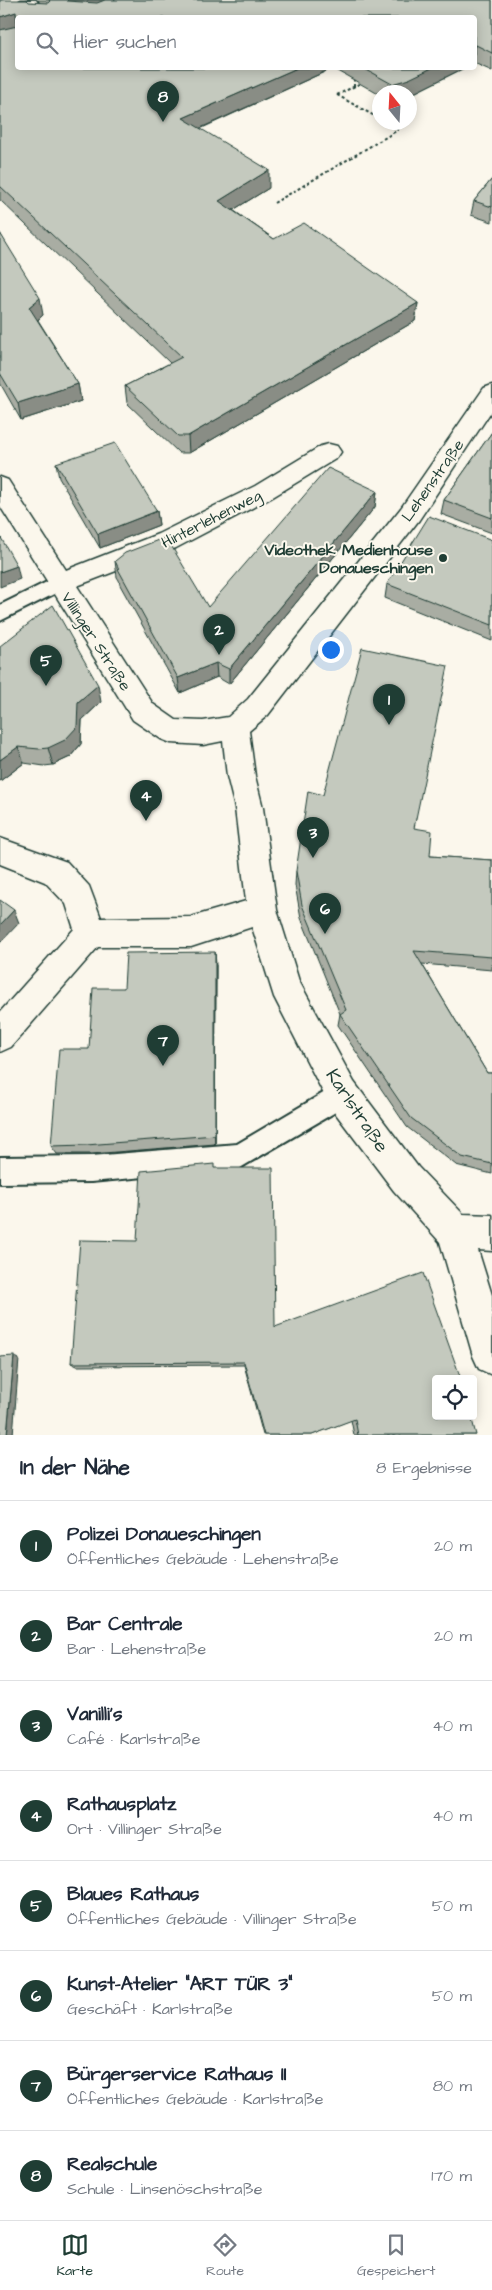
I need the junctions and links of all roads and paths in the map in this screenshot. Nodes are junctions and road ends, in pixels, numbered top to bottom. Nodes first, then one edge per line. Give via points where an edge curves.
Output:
1 (28, 0) edge
2 (40, 15) edge
3 (362, 76) edge
4 (359, 84) dead end
5 (354, 87) junction
6 (372, 115) edge
7 (398, 130) edge
8 (274, 202) dead end
9 (492, 393) edge
10 (329, 452) dead end
11 (0, 486) edge
12 (59, 583) junction
13 (0, 614) edge
14 (235, 727) junction
15 (0, 850) edge
16 (262, 910) junction
17 (91, 933) junction
18 (0, 1036) edge
19 (342, 1094) junction
20 (0, 1170) edge
21 (455, 1232) junction
22 (492, 1233) edge
23 (492, 1356) edge

1 - 2 street
3 - 5 path via 354,80
4 - 5 path
5 - 6 path via 337,95
7 - 8 path
9 - 14 street, Lehenstraße via 419,517 258,707
10 - 12 street, Hinterlehenweg via 263,492 167,541
11 - 12 street, Villinger Straße
12 - 13 lane
12 - 14 street, Villinger Straße via 142,712 171,731 203,733
14 - 16 street, Karlstraße
15 - 17 street via 56,872 78,896
16 - 17 street via 191,932
16 - 19 street, Karlstraße via 285,986
17 - 18 street
19 - 20 lane via 240,1156 91,1169
19 - 21 street, Karlstraße via 406,1179
21 - 22 street
21 - 23 street

